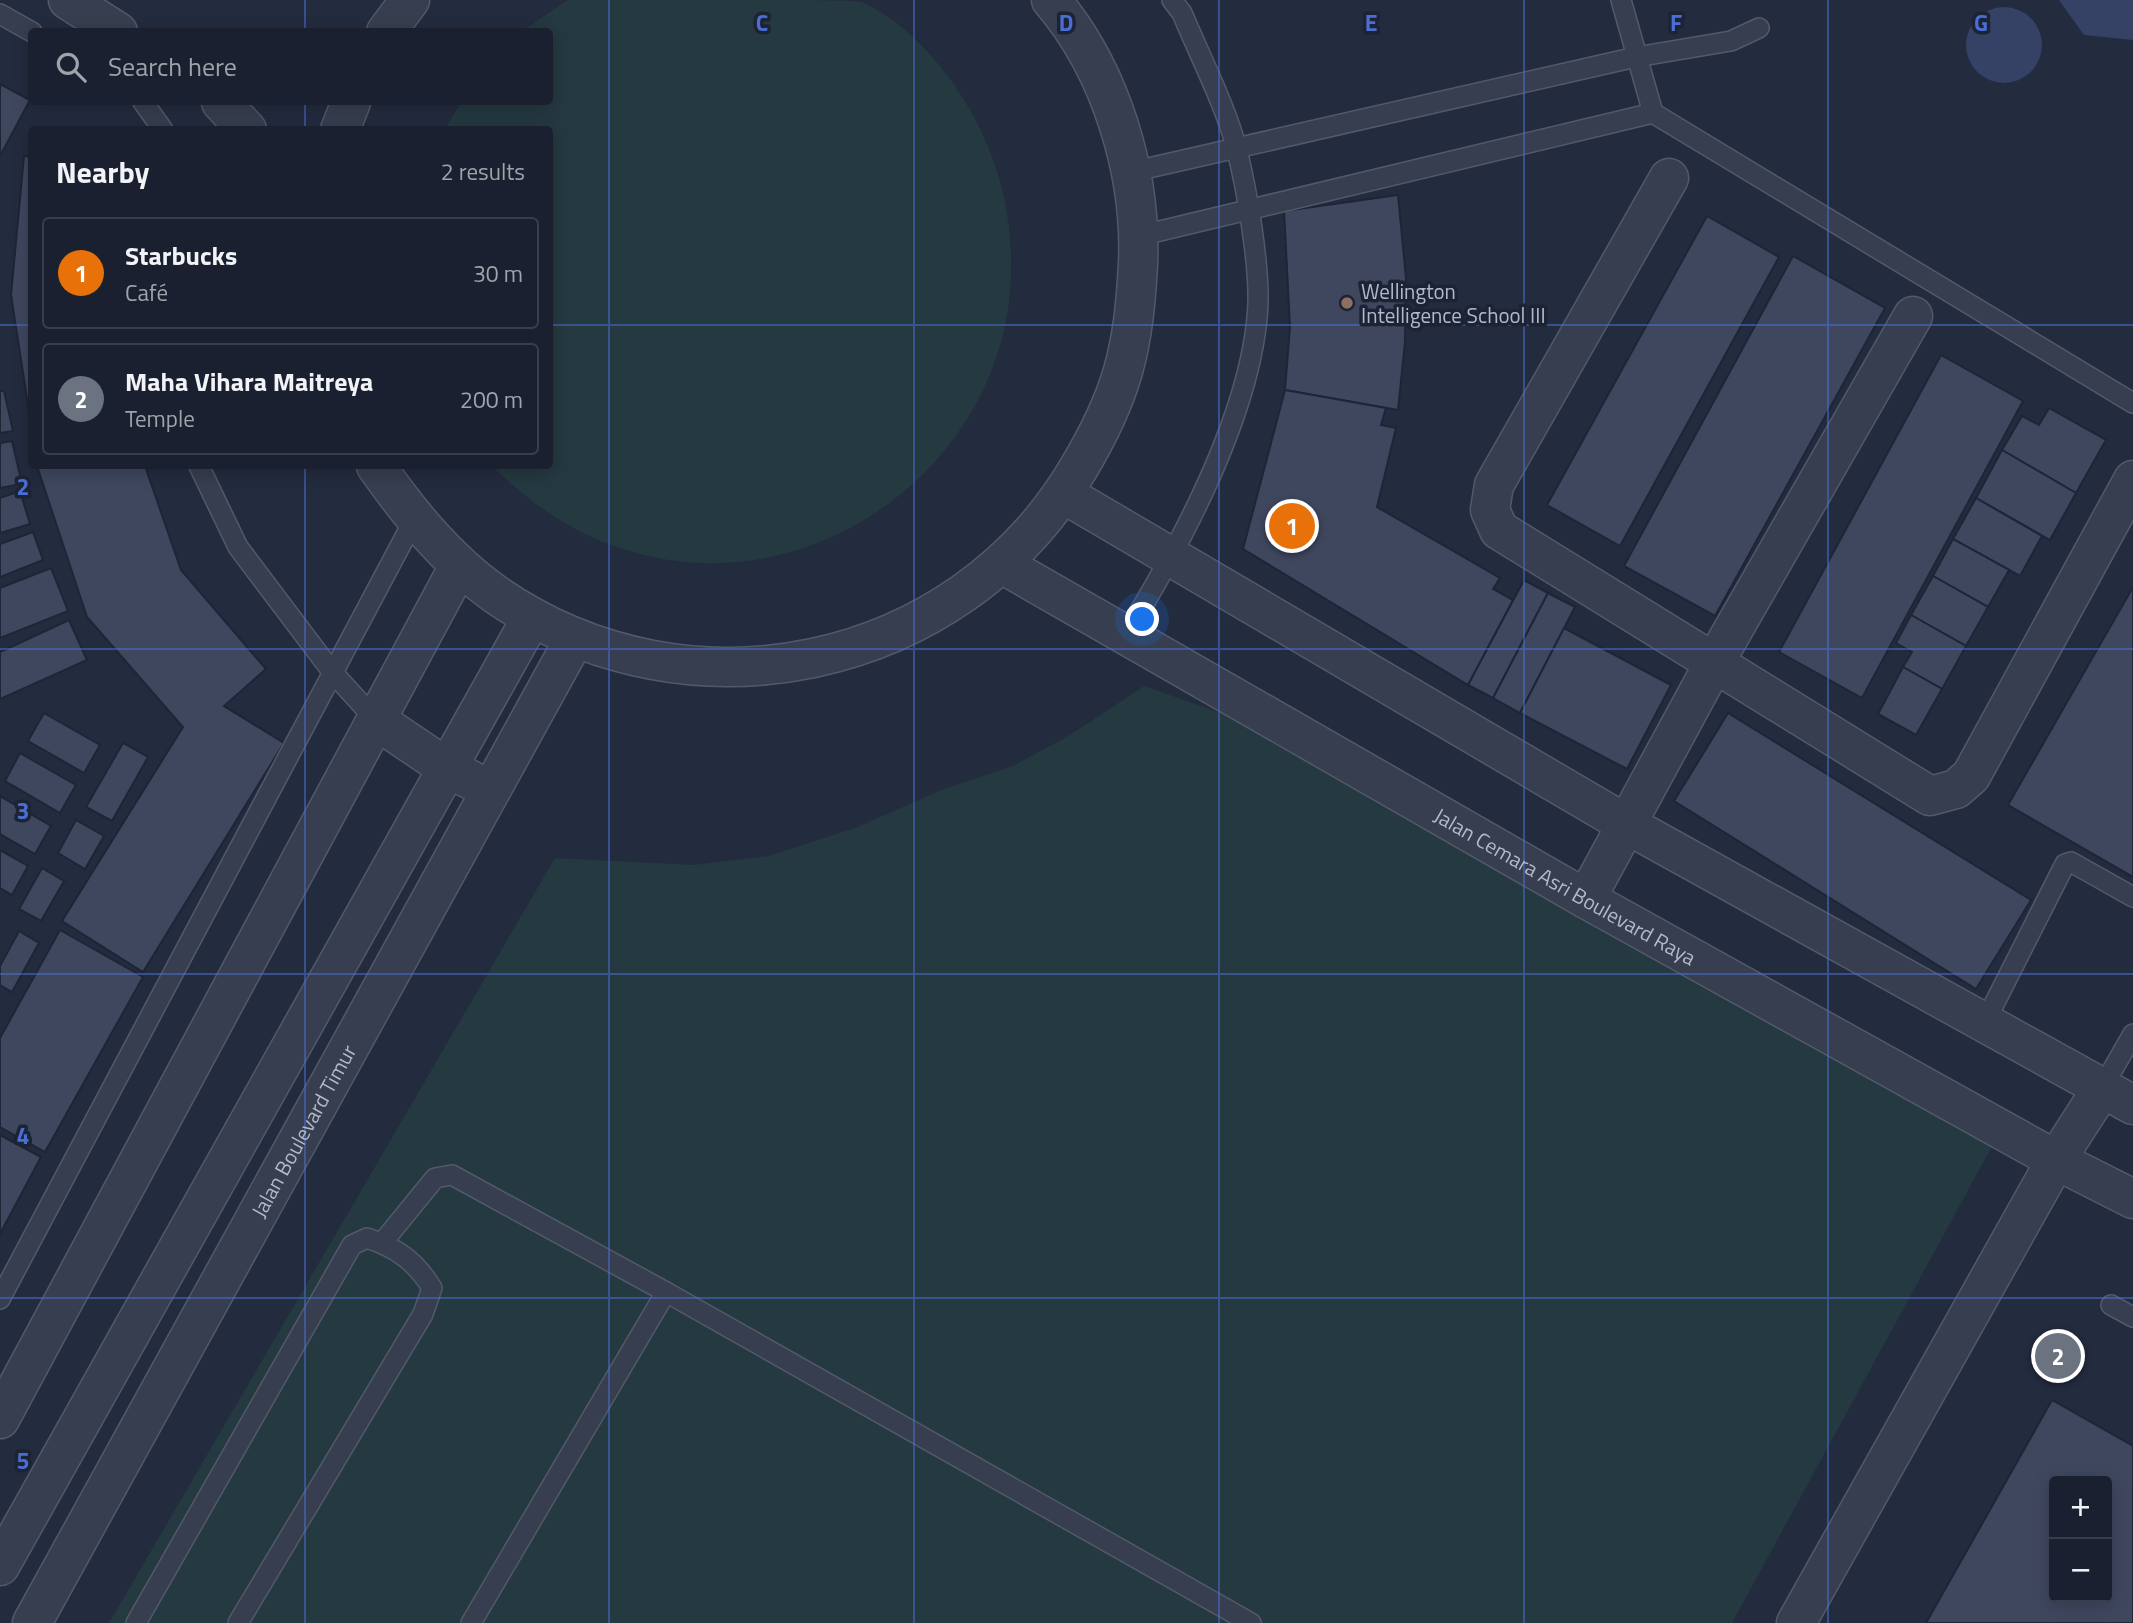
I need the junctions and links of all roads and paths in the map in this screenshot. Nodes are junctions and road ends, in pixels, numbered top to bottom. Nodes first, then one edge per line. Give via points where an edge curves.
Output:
1 (68, 0) edge
2 (410, 0) edge
3 (1051, 0) edge
4 (1172, 0) edge
5 (1622, 0) edge
6 (0, 14) edge
7 (112, 28) edge
8 (389, 28) edge
9 (1759, 28) dead end
10 (28, 30) edge
11 (1636, 57) junction
12 (145, 105) edge
13 (223, 105) edge
14 (350, 105) edge
15 (1653, 113) junction
16 (160, 126) edge
17 (243, 126) edge
18 (342, 126) edge
19 (1237, 148) junction
20 (1131, 172) junction
21 (1669, 178) dead end
22 (1249, 211) junction
23 (1139, 236) junction
24 (1913, 316) dead end
25 (2133, 403) edge
26 (201, 469) edge
27 (378, 469) edge
28 (2133, 480) edge
29 (1063, 494) junction
30 (414, 520) junction
31 (1173, 558) junction
32 (1002, 564) junction
33 (459, 566) junction
34 (532, 617) junction
35 (1126, 634) junction
36 (575, 638) junction
37 (1713, 665) junction
38 (333, 673) junction
39 (376, 720) junction
40 (447, 768) junction
41 (491, 790) junction
42 (1626, 824) junction
43 (2133, 897) edge
44 (1586, 899) junction
45 (1984, 1024) junction
46 (2133, 1034) edge
47 (2117, 1098) edge
48 (2056, 1160) junction
49 (2133, 1199) edge
50 (382, 1243) junction
51 (666, 1292) junction
52 (0, 1300) edge
53 (2111, 1305) dead end
54 (2133, 1317) edge
55 (0, 1419) edge
56 (0, 1566) edge
57 (35, 1622) edge
58 (136, 1623) edge
59 (238, 1623) edge
60 (471, 1623) edge
61 (1251, 1623) edge
62 (1796, 1623) edge

1 - 7 street
2 - 8 street
3 - 20 street via 1091,60 1115,114
4 - 19 lane via 1182,13
5 - 11 lane
6 - 10 lane
9 - 11 lane via 1718,44
11 - 15 lane
11 - 19 lane
12 - 16 lane
13 - 17 street
14 - 18 street
15 - 22 lane
15 - 25 lane
19 - 20 lane
19 - 22 lane
20 - 23 street
21 - 37 street via 1494,485 1490,510 1499,530
22 - 23 lane
22 - 31 lane via 1258,302 1242,396
23 - 29 street via 1136,305 1123,372 1098,436
24 - 37 street
26 - 38 lane via 238,547
27 - 30 street
28 - 37 street via 1970,776 1956,789 1930,796
29 - 31 street
29 - 32 street
30 - 33 street
30 - 38 lane
31 - 35 lane
31 - 42 street
32 - 35 street, Jalan Cemara Asri Boulevard Raya
32 - 36 street via 927,617 886,637 799,662 754,667 663,663
33 - 34 street
33 - 39 street
34 - 36 street
34 - 40 street
35 - 44 street, Jalan Cemara Asri Boulevard Raya
36 - 41 street, Jalan Boulevard Timur
37 - 42 street
38 - 39 lane
38 - 52 lane
39 - 40 street
39 - 55 street
40 - 41 street
40 - 56 street
41 - 57 street, Jalan Boulevard Timur
42 - 44 street
42 - 45 street
43 - 45 lane via 2071,862 2065,864
44 - 48 street, Jalan Cemara Asri Boulevard Raya
45 - 47 street
46 - 47 lane
47 - 48 street
48 - 49 street, Jalan Cemara Asri Boulevard Raya
48 - 62 street
50 - 51 lane via 435,1178 452,1175
50 - 58 lane via 367,1238 352,1245
50 - 59 lane via 417,1265 432,1288 423,1314
51 - 60 lane
51 - 61 lane
53 - 54 lane

